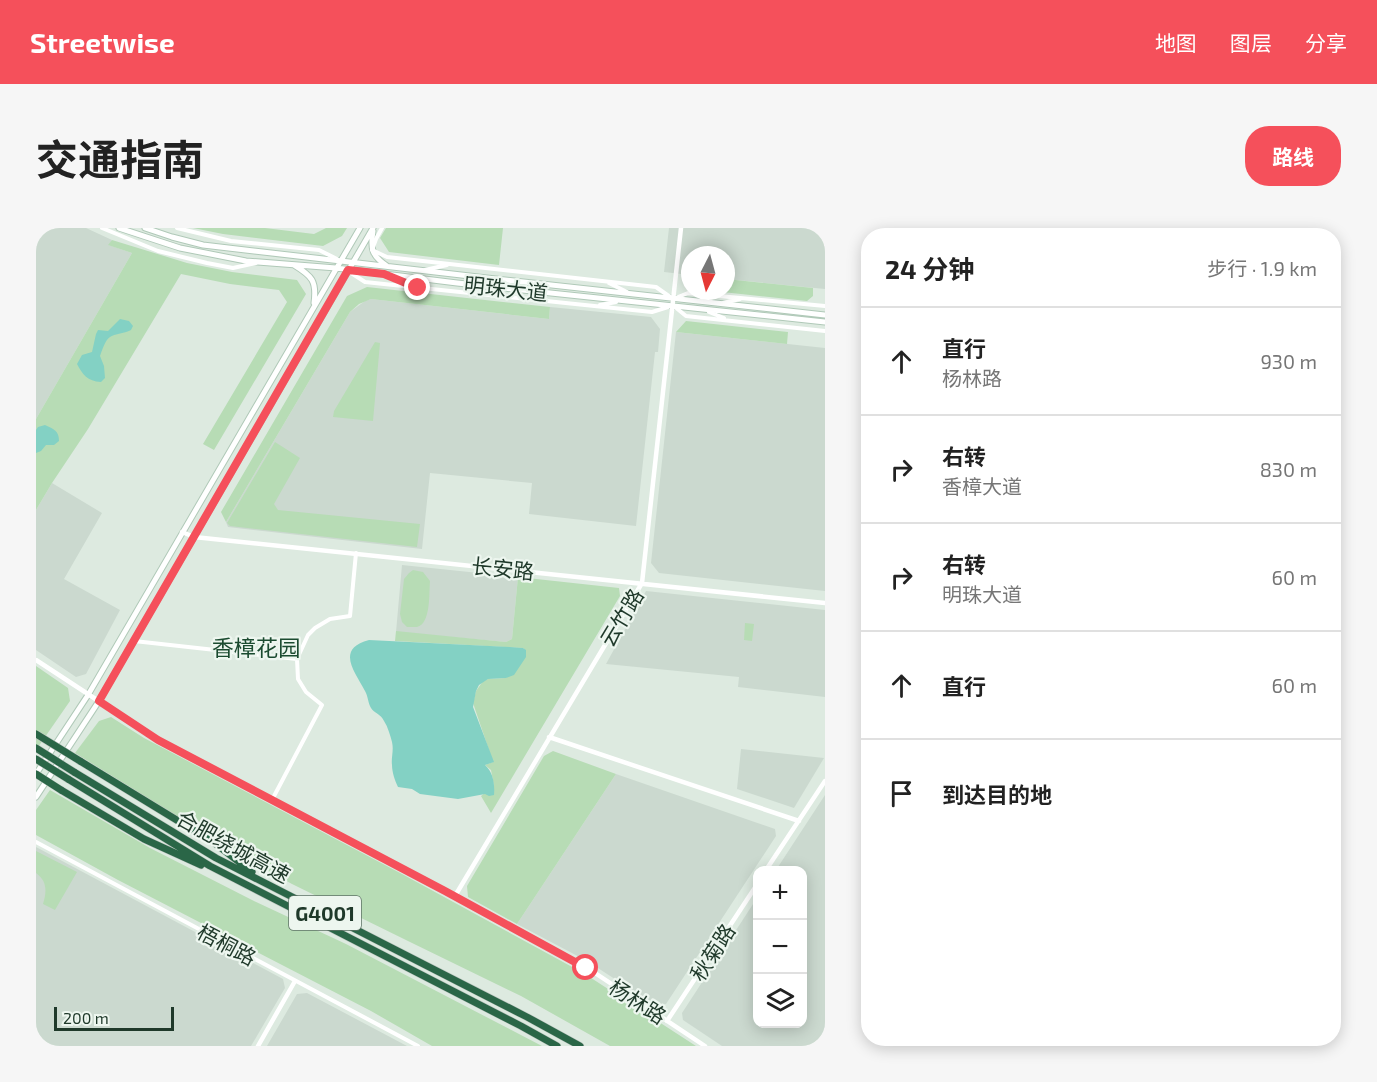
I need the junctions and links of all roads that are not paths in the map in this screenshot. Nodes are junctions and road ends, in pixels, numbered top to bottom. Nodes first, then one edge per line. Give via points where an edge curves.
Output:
1 (119, 228) edge
2 (145, 228) edge
3 (177, 228) edge
4 (360, 228) edge
5 (373, 228) edge
6 (382, 228) edge
7 (681, 228) edge
8 (103, 229) edge
9 (372, 250) junction
10 (340, 261) junction
11 (263, 262) junction
12 (352, 262) junction
13 (292, 264) junction
14 (451, 264) junction
15 (388, 267) junction
16 (336, 268) junction
17 (348, 270) junction
18 (421, 271) junction
19 (384, 274) junction
20 (604, 281) junction
21 (468, 284) junction
22 (418, 288) junction
23 (456, 292) junction
24 (633, 294) junction
25 (743, 298) junction
26 (622, 300) junction
27 (673, 302) junction
28 (719, 304) junction
29 (314, 305) junction
30 (596, 306) junction
31 (825, 306) edge
32 (703, 309) junction
33 (825, 315) edge
34 (731, 321) junction
35 (825, 322) edge
36 (825, 331) edge
37 (182, 532) junction
38 (194, 537) junction
39 (356, 554) junction
40 (642, 583) junction
41 (825, 603) edge
42 (134, 641) junction
43 (297, 659) junction
44 (36, 660) edge
45 (88, 695) junction
46 (99, 701) junction
47 (36, 734) edge
48 (549, 737) junction
49 (36, 748) edge
50 (36, 759) edge
51 (36, 774) edge
52 (825, 781) edge
53 (36, 797) edge
54 (272, 800) junction
55 (799, 821) junction
56 (36, 842) edge
57 (769, 866) edge
58 (265, 883) junction
59 (259, 892) junction
60 (753, 892) edge
61 (455, 896) junction
62 (296, 981) junction
63 (667, 1021) junction
64 (258, 1046) edge
65 (418, 1046) edge
66 (557, 1046) edge
67 (580, 1046) edge
68 (705, 1046) edge

1 - 11 main road, 明珠大道 via 180,248
2 - 10 main road, 明珠大道 via 203,245
3 - 10 street via 231,241 319,250
4 - 10 main road
5 - 9 main road
5 - 12 main road
6 - 9 street
7 - 27 street, 云竹路
8 - 11 street via 158,251 207,263 233,268
9 - 14 street via 387,257
9 - 15 main road
10 - 12 main road, 明珠大道
10 - 16 main road
11 - 13 main road, 明珠大道
12 - 15 main road, 明珠大道
12 - 17 main road
13 - 16 main road, 明珠大道
13 - 29 main road via 308,274 314,284
14 - 18 street
14 - 20 street
15 - 18 main road, 明珠大道
16 - 17 main road, 明珠大道
16 - 29 main road
17 - 19 main road, 明珠大道
17 - 22 street via 365,282
17 - 38 main road
18 - 24 main road, 明珠大道
19 - 21 main road, 明珠大道
19 - 22 street
20 - 24 street
20 - 27 street via 656,286
21 - 23 street
21 - 26 main road, 明珠大道
22 - 23 street
23 - 30 street
24 - 27 main road, 明珠大道
25 - 27 street via 688,292
25 - 28 street
25 - 31 street
26 - 27 main road, 明珠大道
26 - 30 street
27 - 28 main road, 明珠大道
27 - 30 street via 652,312
27 - 32 main road, 明珠大道
27 - 34 street via 686,316
27 - 40 street, 云竹路
28 - 33 main road, 明珠大道
29 - 37 main road
32 - 34 street
32 - 35 main road, 明珠大道
34 - 36 street
37 - 38 street, 长安路
37 - 45 main road
38 - 39 street, 长安路
38 - 42 main road
39 - 40 street, 长安路
39 - 43 street via 350,616 330,619 315,628 308,634
40 - 41 street, 长安路
40 - 48 street, 云竹路
42 - 43 street
42 - 46 main road
43 - 54 street via 298,679 322,705
44 - 45 street, 杨林路
45 - 46 street, 杨林路
45 - 51 main road
46 - 53 main road
46 - 54 street, 杨林路 via 158,740
47 - 58 highway, bridge via 216,844
48 - 55 street
48 - 61 street, 云竹路
49 - 58 highway, 合肥绕城高速 / G4001, bridge via 216,858
50 - 59 highway, 合肥绕城高速 / G4001, bridge
51 - 59 highway, bridge via 144,839
52 - 55 street
54 - 61 street, 杨林路
55 - 57 street
56 - 62 street, 梧桐路
58 - 67 highway, 合肥绕城高速 / G4001
59 - 66 highway, 合肥绕城高速 / G4001
60 - 63 street, 秋菊路
61 - 63 street, 杨林路 via 586,968
62 - 64 street
62 - 65 street, 梧桐路
63 - 68 street, 杨林路

